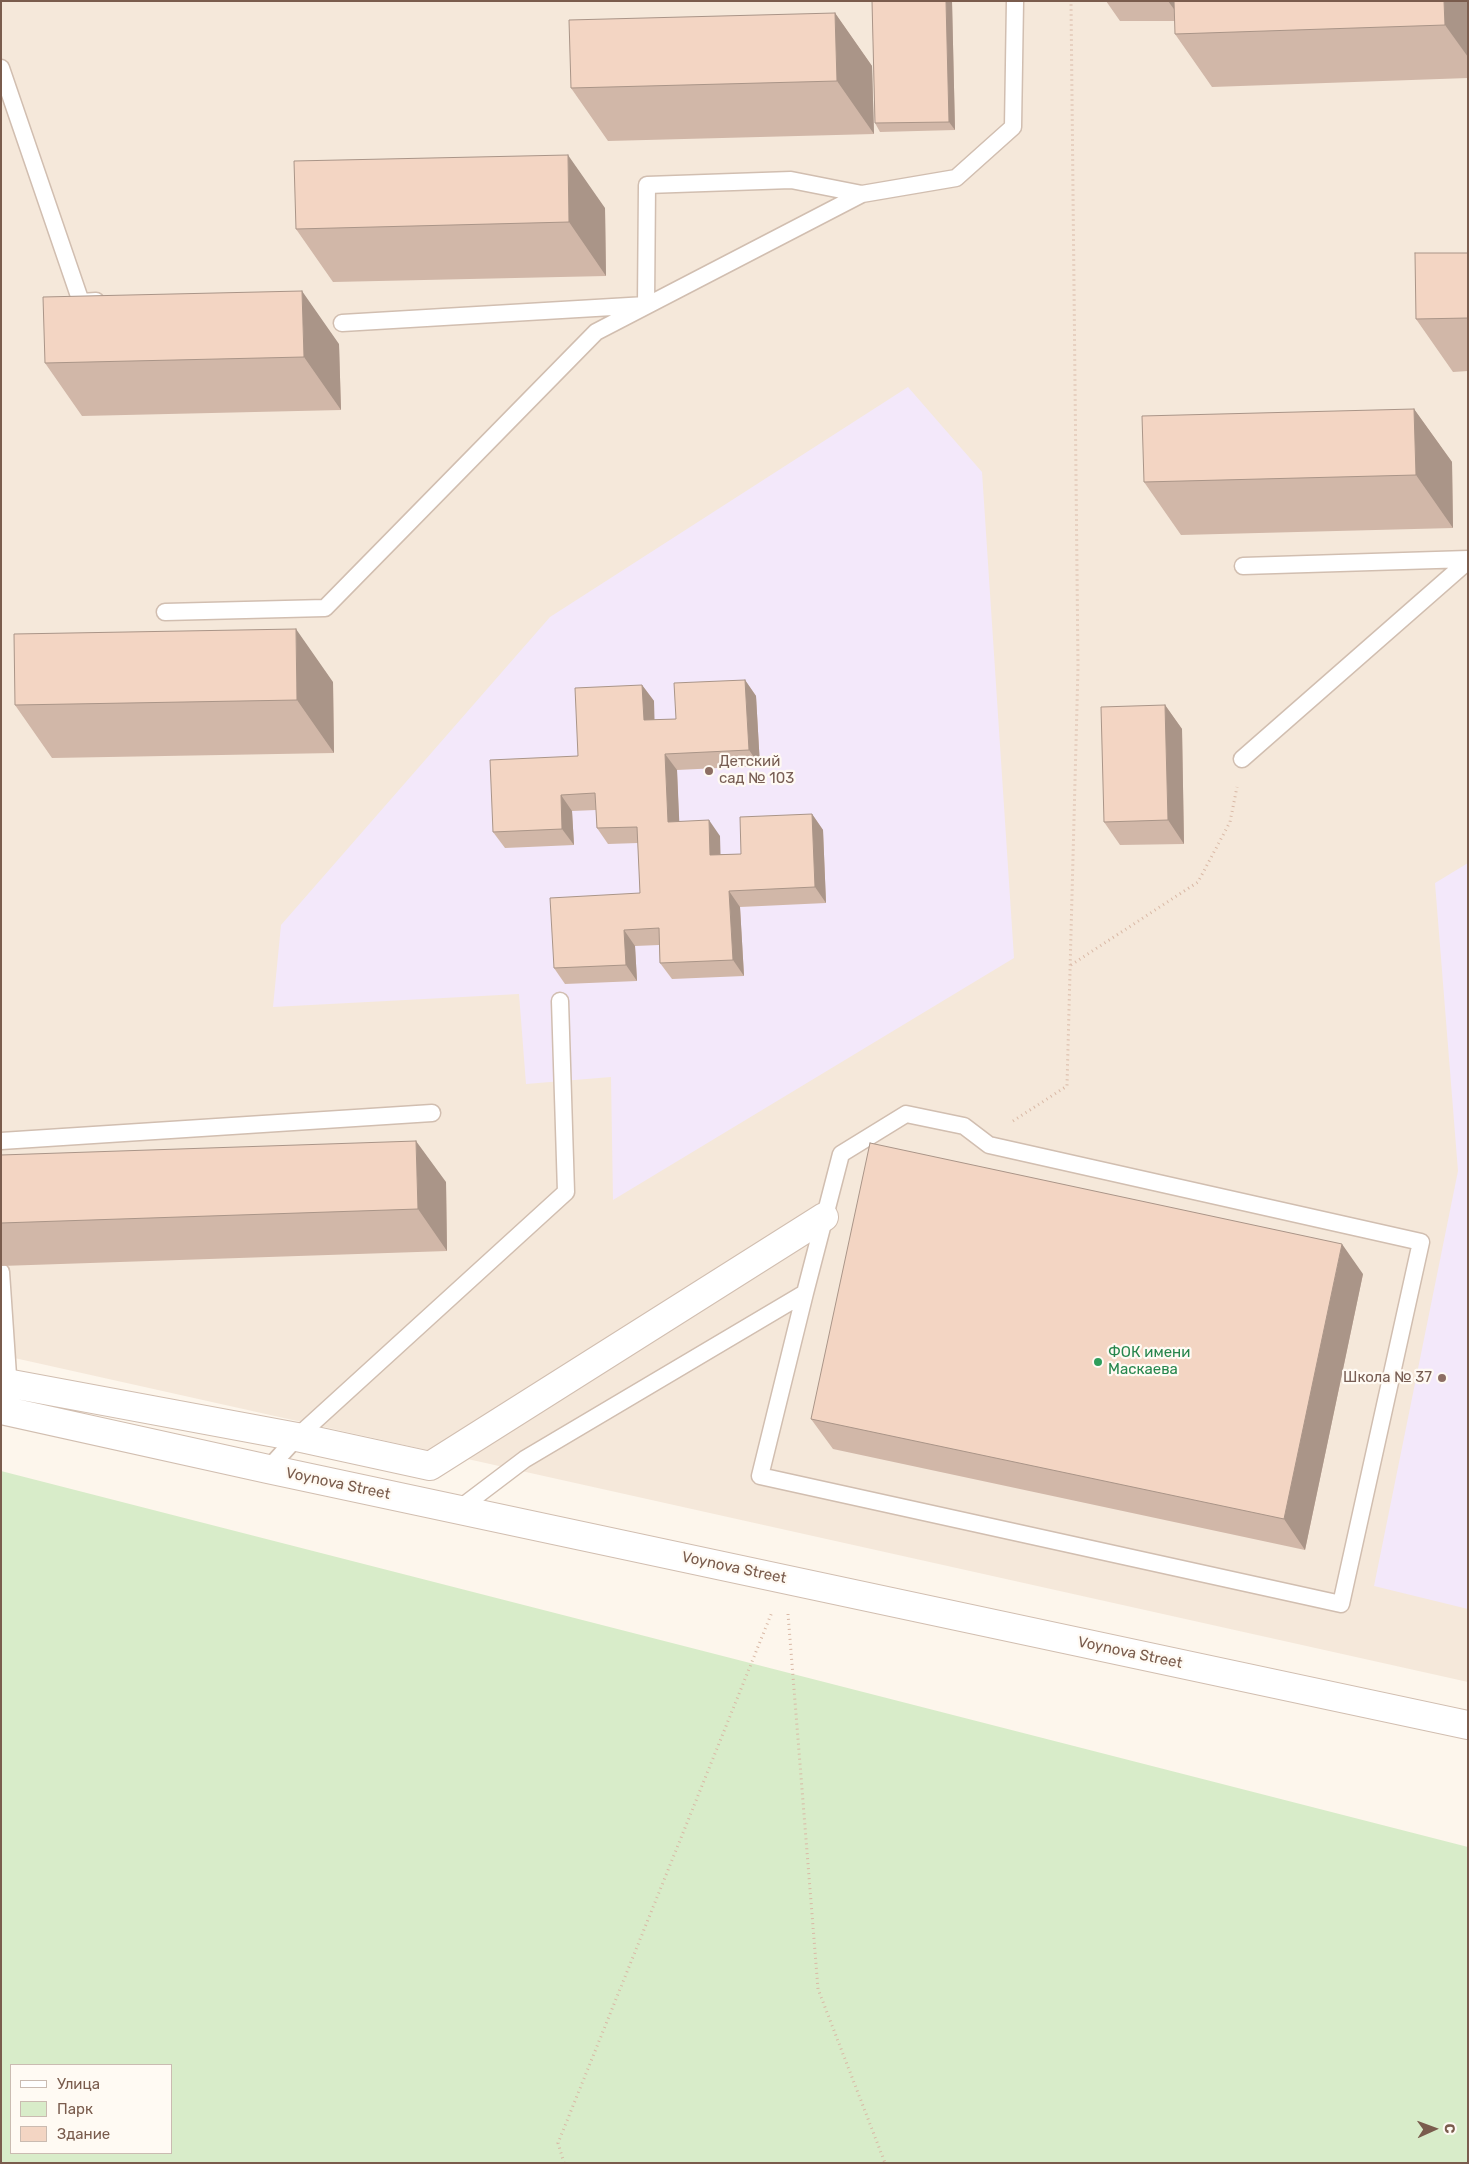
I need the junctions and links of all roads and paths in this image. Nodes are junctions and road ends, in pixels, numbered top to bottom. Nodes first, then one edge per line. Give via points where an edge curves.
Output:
1 (1015, 1) edge
2 (1071, 1) edge
3 (1, 68) edge
4 (862, 194) junction
5 (110, 301) edge
6 (646, 305) junction
7 (342, 323) dead end
8 (1468, 560) edge
9 (1243, 566) dead end
10 (165, 612) dead end
11 (1242, 759) joint
12 (1070, 966) junction
13 (560, 1002) dead end
14 (432, 1113) dead end
15 (983, 1140) junction
16 (1, 1141) edge
17 (824, 1217) junction
18 (1, 1272) edge
19 (805, 1293) junction
20 (5, 1382) edge
21 (6, 1411) edge
22 (297, 1437) junction
23 (268, 1470) junction
24 (459, 1509) junction
25 (785, 1579) junction
26 (1468, 1725) edge
27 (564, 2163) edge
28 (885, 2163) edge

1 - 4 lane via 1013,127 956,178
2 - 12 path via 1078,667
3 - 5 lane via 81,302
4 - 6 lane
4 - 6 lane via 792,180 647,185
6 - 7 lane
6 - 10 lane via 596,332 325,608
8 - 9 lane
8 - 11 lane
11 - 12 path via 1230,822 1198,882
12 - 15 path via 1067,1086
13 - 22 lane via 566,1192
14 - 16 lane
15 - 17 lane via 964,1126 906,1114 841,1154
15 - 19 lane via 989,1145 1421,1242 1341,1604 760,1476
17 - 19 lane
17 - 22 street via 430,1466
18 - 20 lane
19 - 24 lane via 525,1459
20 - 21 lane
20 - 22 street
21 - 23 street, Voynova Street
22 - 23 lane
23 - 24 street, Voynova Street
24 - 25 street, Voynova Street
25 - 26 street, Voynova Street
25 - 27 path via 558,2143
25 - 28 path via 818,1989

